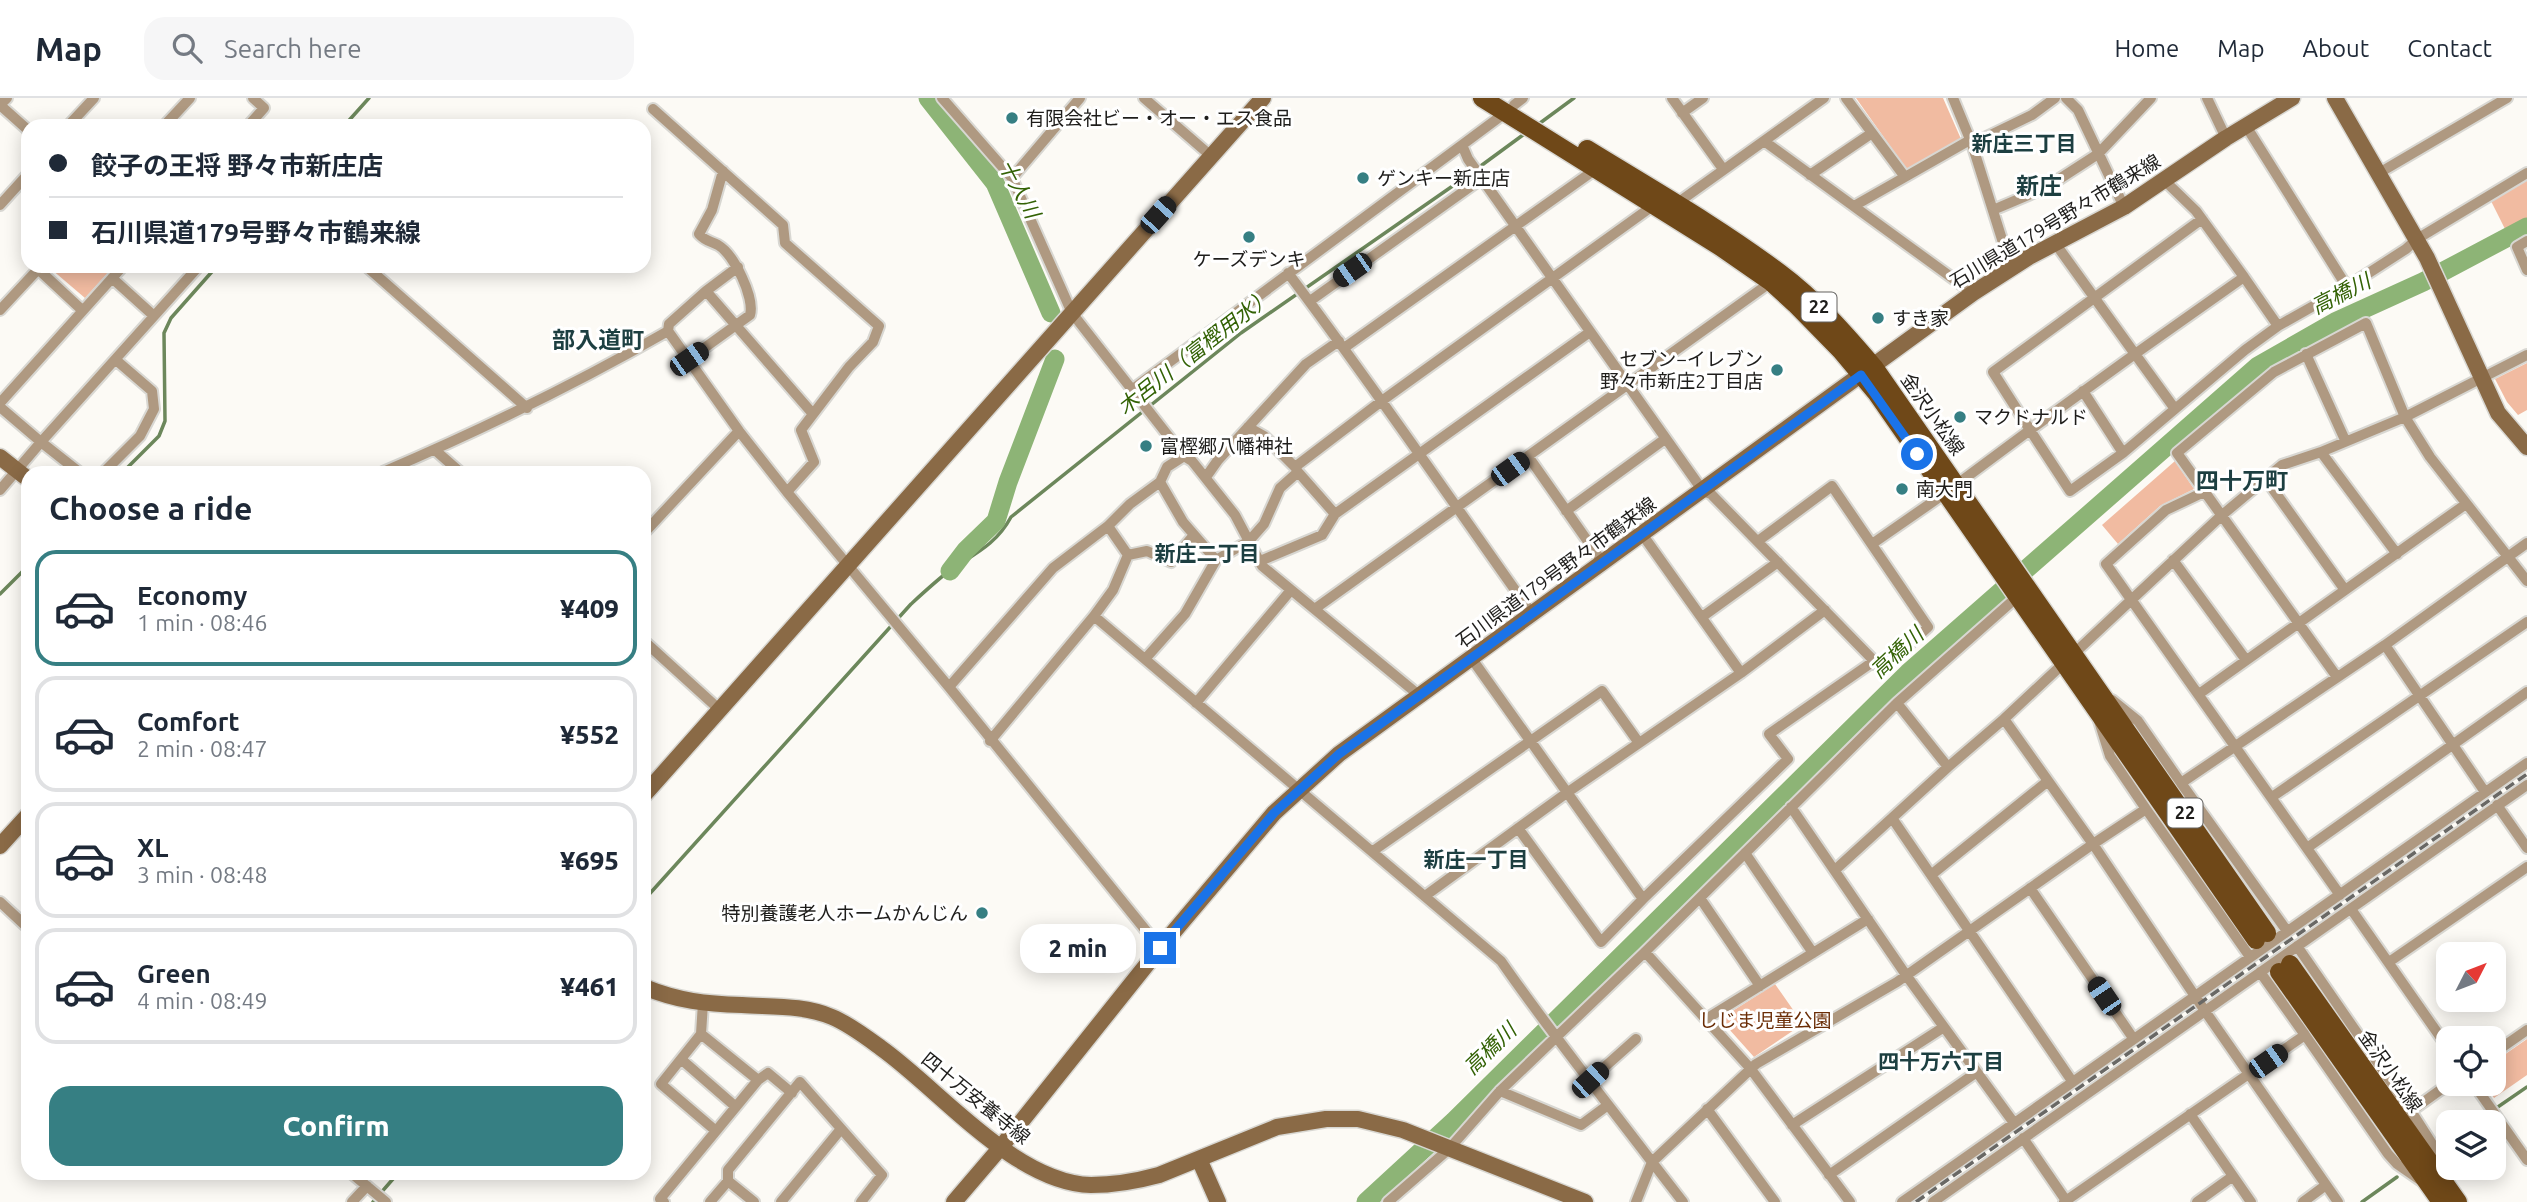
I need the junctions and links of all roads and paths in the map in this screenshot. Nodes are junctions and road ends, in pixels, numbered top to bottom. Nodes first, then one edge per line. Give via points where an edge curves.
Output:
1 (7, 98) edge
2 (94, 98) edge
3 (190, 98) edge
4 (253, 98) edge
5 (942, 98) edge
6 (1080, 98) edge
7 (1144, 98) edge
8 (1263, 98) edge
9 (1482, 98) edge
10 (1672, 98) edge
11 (1703, 98) edge
12 (1824, 98) edge
13 (1846, 98) edge
14 (1953, 98) edge
15 (2054, 98) edge
16 (2066, 98) edge
17 (2151, 98) edge
18 (2207, 98) edge
19 (2292, 98) edge
20 (2335, 98) edge
21 (2507, 98) edge
22 (1511, 103) edge
23 (653, 108) dead end
24 (1682, 113) junction
25 (74, 119) edge
26 (170, 119) edge
27 (254, 119) edge
28 (21, 124) edge
29 (1536, 125) junction
30 (2246, 126) junction
31 (1872, 133) junction
32 (2226, 138) junction
33 (1764, 141) junction
34 (1971, 142) junction
35 (1462, 145) junction
36 (2098, 154) junction
37 (1211, 156) junction
38 (1596, 169) junction
39 (1723, 169) junction
40 (723, 171) junction
41 (2379, 173) junction
42 (2527, 173) edge
43 (1810, 175) junction
44 (1479, 176) junction
45 (1905, 177) junction
46 (1012, 178) junction
47 (2164, 180) junction
48 (21, 182) edge
49 (1676, 204) junction
50 (0, 205) edge
51 (1654, 205) junction
52 (1854, 206) junction
53 (2124, 207) junction
54 (1993, 210) junction
55 (2202, 219) junction
56 (1516, 228) junction
57 (2417, 239) junction
58 (2527, 242) edge
59 (2055, 243) junction
60 (738, 267) junction
61 (2011, 268) junction
62 (2527, 270) edge
63 (1288, 272) junction
64 (35, 273) edge
65 (45, 273) edge
66 (117, 273) edge
67 (193, 273) edge
68 (374, 273) edge
69 (2244, 277) junction
70 (112, 278) junction
71 (1553, 278) junction
72 (1771, 282) junction
73 (2347, 287) junction
74 (706, 291) junction
75 (1973, 293) junction
76 (1307, 298) junction
77 (2095, 298) junction
78 (0, 310) edge
79 (82, 310) junction
80 (1072, 313) junction
81 (154, 316) junction
82 (2278, 326) junction
83 (736, 327) junction
84 (668, 331) junction
85 (1590, 332) junction
86 (1341, 345) junction
87 (2136, 354) junction
88 (2306, 354) junction
89 (2527, 355) edge
90 (689, 359) junction
91 (116, 360) junction
92 (1868, 371) junction
93 (2482, 378) junction
94 (1628, 387) junction
95 (1133, 389) junction
96 (2083, 391) junction
97 (1383, 400) junction
98 (0, 405) edge
99 (527, 408) junction
100 (2175, 409) junction
101 (813, 414) junction
102 (2405, 417) junction
103 (1248, 427) junction
104 (2030, 430) junction
105 (739, 431) junction
106 (1665, 439) junction
107 (2345, 440) junction
108 (41, 442) junction
109 (2527, 447) edge
110 (435, 450) junction
111 (2321, 452) junction
112 (2123, 453) junction
113 (1419, 454) junction
114 (1184, 456) junction
115 (1528, 456) junction
116 (0, 457) edge
117 (27, 466) edge
118 (71, 466) edge
119 (110, 466) edge
120 (397, 466) edge
121 (453, 466) edge
122 (1296, 470) junction
123 (21, 474) edge
124 (21, 476) edge
125 (1206, 477) junction
126 (2265, 478) junction
127 (1160, 482) junction
128 (1950, 489) junction
129 (0, 490) edge
130 (1703, 491) junction
131 (787, 492) junction
132 (2204, 492) junction
133 (2466, 504) junction
134 (1456, 508) junction
135 (1566, 511) junction
136 (1335, 513) junction
137 (2221, 516) junction
138 (651, 525) edge
139 (1108, 526) junction
140 (1642, 534) junction
141 (1194, 535) junction
142 (1249, 541) junction
143 (1758, 541) junction
144 (2527, 543) edge
145 (1872, 544) junction
146 (2396, 554) junction
147 (1128, 555) junction
148 (2508, 556) junction
149 (1216, 560) junction
150 (1260, 561) junction
151 (2173, 561) junction
152 (1777, 562) junction
153 (1603, 563) junction
154 (848, 566) junction
155 (2527, 582) edge
156 (1291, 590) junction
157 (2345, 590) junction
158 (2020, 592) junction
159 (2132, 599) junction
160 (1316, 608) junction
161 (1825, 610) junction
162 (1532, 614) junction
163 (1094, 616) junction
164 (1702, 617) junction
165 (2527, 622) edge
166 (2298, 624) junction
167 (2385, 645) junction
168 (651, 647) edge
169 (2069, 657) junction
170 (1146, 658) junction
171 (1472, 659) junction
172 (2246, 660) junction
173 (1874, 661) junction
174 (1741, 673) junction
175 (2337, 677) junction
176 (949, 687) junction
177 (2527, 692) edge
178 (2199, 694) junction
179 (1420, 696) junction
180 (2420, 696) junction
181 (2099, 701) junction
182 (1196, 702) junction
183 (1897, 703) junction
184 (721, 711) junction
185 (2004, 719) junction
186 (990, 741) junction
187 (1532, 741) junction
188 (1639, 743) junction
189 (2453, 745) junction
190 (2235, 746) junction
191 (2527, 763) edge
192 (1948, 767) junction
193 (2048, 781) junction
194 (2181, 783) junction
195 (2527, 785) edge
196 (651, 787) edge
197 (1299, 789) junction
198 (1568, 792) junction
199 (2485, 792) junction
200 (2272, 797) junction
201 (2497, 805) junction
202 (1791, 807) junction
203 (2146, 809) junction
204 (1892, 818) junction
205 (21, 823) edge
206 (1518, 828) junction
207 (2093, 844) junction
208 (0, 846) edge
209 (2307, 848) junction
210 (2527, 848) edge
211 (1373, 851) junction
212 (1745, 853) junction
213 (2527, 867) edge
214 (1835, 870) junction
215 (1931, 875) junction
216 (2030, 888) junction
217 (2340, 895) junction
218 (1424, 896) junction
219 (1700, 898) junction
220 (1643, 900) junction
221 (0, 902) edge
222 (2351, 909) junction
223 (1868, 919) junction
224 (21, 922) edge
225 (2287, 931) junction
226 (1969, 932) junction
227 (2258, 943) junction
228 (2297, 946) junction
229 (1160, 948) junction
230 (1645, 952) junction
231 (1813, 953) junction
232 (2389, 962) junction
233 (2284, 968) dead end
234 (2260, 972) junction
235 (1906, 975) junction
236 (1760, 986) junction
237 (651, 990) edge
238 (2194, 996) junction
239 (703, 1003) junction
240 (2204, 1011) junction
241 (1706, 1019) junction
242 (1944, 1027) junction
243 (2527, 1030) edge
244 (2436, 1031) edge
245 (701, 1034) junction
246 (1556, 1035) junction
247 (2305, 1035) junction
248 (2133, 1038) junction
249 (1636, 1039) dead end
250 (2506, 1045) edge
251 (682, 1060) junction
252 (1750, 1068) junction
253 (1977, 1072) junction
254 (2249, 1074) junction
255 (758, 1080) junction
256 (1590, 1080) junction
257 (2072, 1082) junction
258 (1500, 1091) junction
259 (792, 1093) junction
260 (2436, 1093) edge
261 (2482, 1096) edge
262 (1608, 1105) junction
263 (736, 1107) junction
264 (1707, 1109) junction
265 (2410, 1111) junction
266 (2190, 1114) junction
267 (2014, 1123) junction
268 (1792, 1125) junction
269 (842, 1129) junction
270 (716, 1131) junction
271 (2023, 1138) junction
272 (2527, 1138) edge
273 (2517, 1146) junction
274 (1001, 1147) junction
275 (1443, 1147) junction
276 (1199, 1159) junction
277 (2527, 1160) edge
278 (1652, 1162) junction
279 (1829, 1175) junction
280 (2233, 1176) junction
281 (360, 1180) edge
282 (728, 1181) junction
283 (2326, 1185) junction
284 (369, 1188) junction
285 (2444, 1195) edge
286 (385, 1201) edge
287 (2066, 1201) edge
288 (352, 1202) edge
289 (664, 1202) edge
290 (710, 1202) edge
291 (754, 1202) edge
292 (781, 1202) edge
293 (860, 1202) edge
294 (954, 1202) edge
295 (1218, 1202) edge
296 (1388, 1202) edge
297 (1585, 1202) edge
298 (1636, 1202) edge
299 (1683, 1202) edge
300 (1775, 1202) edge
301 (1850, 1202) edge
302 (1902, 1202) edge
303 (1933, 1202) edge
304 (2197, 1202) edge
305 (2251, 1202) edge
306 (2303, 1202) edge
307 (2338, 1202) edge

1 - 28 street via 0,105
2 - 25 street
3 - 26 street
4 - 27 street via 264,108
5 - 46 street
6 - 46 street
7 - 37 street
8 - 37 street
9 - 22 main road, 金沢小松線 / 22
10 - 24 street
11 - 24 street
12 - 33 street
13 - 31 street
14 - 34 street
15 - 34 street via 2032,115
16 - 36 street via 2078,110
17 - 36 street
18 - 32 street
19 - 30 street, 石川県道179号野々市鶴来線
20 - 41 street
21 - 41 street
22 - 29 main road, 金沢小松線 / 22
22 - 35 street
23 - 40 street
24 - 39 street
29 - 38 main road, 金沢小松線 / 22
29 - 49 main road, 金沢小松線 / 22
30 - 32 street, 石川県道179号野々市鶴来線
30 - 73 street
31 - 43 street
31 - 45 street
32 - 47 street, 石川県道179号野々市鶴来線
33 - 39 street
33 - 43 street
34 - 45 street
34 - 54 street
35 - 44 street
35 - 63 street
36 - 53 street
36 - 54 street via 2048,187
37 - 80 street
38 - 51 main road, 金沢小松線 / 22
38 - 56 street
39 - 49 street
40 - 60 street via 712,210 699,234 706,242 719,245
40 - 101 street via 783,225 785,243 878,326 873,342
41 - 57 street
42 - 57 street
43 - 52 street
44 - 56 street
44 - 76 street
45 - 52 street
46 - 80 street
47 - 53 street, 石川県道179号野々市鶴来線
47 - 55 street
48 - 50 street
49 - 92 main road, 金沢小松線 / 22 via 1781,273 1839,326
51 - 71 street
51 - 72 main road, 金沢小松線 / 22
52 - 75 street
53 - 59 street, 石川県道179号野々市鶴来線
54 - 61 street
55 - 69 street
55 - 77 street
56 - 71 street
56 - 86 street
57 - 73 street
57 - 93 street
58 - 62 street via 2517,247
59 - 61 street, 石川県道179号野々市鶴来線
59 - 77 street
60 - 74 street
60 - 83 street via 752,308
61 - 75 street, 石川県道179号野々市鶴来線
63 - 76 street
63 - 95 street
64 - 78 street
65 - 79 street
66 - 70 street
67 - 81 street
68 - 99 street
69 - 82 street
69 - 87 street
70 - 79 street
70 - 81 street
71 - 85 street
71 - 97 street
72 - 92 main road, 金沢小松線 / 22
72 - 94 street
73 - 82 street
74 - 83 street
74 - 84 street
75 - 92 street, 石川県道179号野々市鶴来線
76 - 86 street
77 - 87 street
77 - 104 street via 1993,372
79 - 98 street
80 - 95 street
80 - 154 street
81 - 91 street
82 - 100 street
83 - 90 street
83 - 101 street
84 - 90 street
84 - 99 street
85 - 94 street
85 - 113 street
86 - 97 street
86 - 103 street via 1306,364
87 - 96 street
87 - 100 street
88 - 102 street via 2366,323
88 - 107 street
88 - 132 street via 2274,372 2177,453
89 - 93 street
90 - 105 street
91 - 108 street
91 - 119 street via 152,391 153,409 140,436
92 - 128 main road, 金沢小松線 / 22
92 - 130 street, 石川県道179号野々市鶴来線
93 - 102 street
93 - 109 street via 2498,413
94 - 106 street
94 - 115 street
95 - 114 street
96 - 104 street
96 - 112 street
97 - 113 street
97 - 122 street
98 - 108 street
99 - 110 street
100 - 112 street
101 - 131 street via 801,430 814,462
102 - 107 street
102 - 133 street
103 - 122 street via 1264,436
103 - 125 street
104 - 112 street via 2070,491
104 - 128 street
105 - 131 street
105 - 138 street
106 - 130 street
106 - 135 street
107 - 111 street
108 - 117 street
108 - 118 street
110 - 120 street
110 - 121 street
111 - 126 street via 2282,465
111 - 146 street
113 - 134 street
113 - 136 street
114 - 125 street
114 - 127 street via 1167,467
115 - 134 street
115 - 135 street
116 - 123 street
122 - 136 street
122 - 142 street
124 - 129 street
125 - 142 street
126 - 137 street
126 - 157 street
127 - 139 street
127 - 141 street
128 - 145 street
128 - 158 main road, 金沢小松線 / 22
130 - 140 street, 石川県道179号野々市鶴来線
130 - 143 street
131 - 154 street
132 - 137 street
132 - 159 street via 2166,510 2106,564
133 - 146 street
133 - 148 street
134 - 160 street
134 - 162 street
135 - 153 street
136 - 150 street via 1322,535
137 - 151 street
137 - 166 street
139 - 147 street
139 - 176 street via 1053,568
140 - 153 street, 石川県道179号野々市鶴来線
140 - 164 street
141 - 147 street via 1171,562 1147,551
141 - 149 street
142 - 149 street
142 - 150 street
143 - 145 street via 1832,486
143 - 152 street
144 - 148 street
145 - 173 street via 1928,627 1882,669
146 - 157 street
147 - 163 street via 1113,590
148 - 155 street
148 - 167 street
149 - 170 street via 1185,614
150 - 156 street
151 - 159 street
151 - 172 street
152 - 161 street
152 - 164 street
153 - 162 street, 石川県道179号野々市鶴来線
154 - 176 street
154 - 184 street
156 - 160 street
156 - 182 street
157 - 166 street
158 - 169 main road, 22
158 - 183 street
159 - 169 street
159 - 178 street
160 - 179 street
161 - 173 street
161 - 174 street
162 - 171 street, 石川県道179号野々市鶴来線
163 - 170 street
163 - 186 street
164 - 174 street
165 - 180 street
166 - 172 street
166 - 175 street
167 - 175 street
167 - 180 street
168 - 184 street
169 - 181 main road, 22
169 - 185 street
170 - 182 street
171 - 179 street, 石川県道179号野々市鶴来線
171 - 187 street
172 - 178 street
173 - 220 street via 1769,734 1788,760
174 - 188 street
175 - 190 street
176 - 186 street
177 - 189 street
178 - 190 street
179 - 197 street, 石川県道179号野々市鶴来線
180 - 189 street
180 - 200 street
181 - 194 street via 2138,721
181 - 203 street via 2110,756
181 - 227 main road, 22
182 - 197 street
183 - 192 street
183 - 202 street
184 - 196 street
185 - 192 street
185 - 193 street
186 - 229 street
187 - 188 street via 1602,691
187 - 198 street
187 - 211 street
188 - 198 street
189 - 199 street
189 - 209 street
190 - 194 street
190 - 200 street
191 - 199 street
192 - 204 street
193 - 207 street
193 - 215 street
194 - 225 street
195 - 201 street
197 - 211 street
197 - 229 street, 石川県道179号野々市鶴来線
198 - 206 street
198 - 220 street
199 - 217 street
200 - 209 street
201 - 210 street
201 - 222 street
202 - 212 street
202 - 214 street
203 - 207 street
203 - 227 street
204 - 214 street
204 - 215 street
205 - 208 street
206 - 218 street
206 - 220 street via 1601,942
207 - 216 street
207 - 238 street
209 - 217 street
211 - 218 street
212 - 219 street
212 - 231 street
213 - 232 street
214 - 223 street
215 - 226 street
216 - 226 street
216 - 248 street
217 - 225 street
218 - 246 street via 1501,961
219 - 230 street
219 - 236 street
221 - 224 street
222 - 228 street
222 - 232 street
223 - 231 street
223 - 235 street
225 - 227 street
226 - 235 street
226 - 257 street
227 - 238 street
228 - 234 street
228 - 265 street
229 - 274 street, 石川県道179号野々市鶴来線
230 - 241 street
230 - 246 street
231 - 236 street
232 - 244 street
233 - 285 main road, 金沢小松線
234 - 240 street
234 - 247 street
235 - 242 street
235 - 252 street
236 - 241 street
237 - 239 street, 四十万安養寺線
238 - 240 street
238 - 248 street
239 - 245 street
239 - 274 street, 四十万安養寺線 via 802,1008 831,1017 893,1056
240 - 254 street
240 - 271 street
241 - 252 street
242 - 253 street
242 - 268 street
243 - 250 street
245 - 251 street
245 - 255 street
246 - 256 street
246 - 258 street
247 - 254 street
247 - 285 street via 2388,1154
248 - 257 street
249 - 256 street
251 - 263 street
251 - 270 street via 661,1084
252 - 264 street
252 - 268 street
253 - 267 street
253 - 279 street
254 - 266 street
254 - 283 street
255 - 259 street via 768,1073
255 - 263 street
256 - 262 street
257 - 267 street
258 - 262 street via 1581,1125
258 - 275 street
259 - 269 street via 800,1082
259 - 282 street via 728,1170
260 - 265 street
261 - 273 street
262 - 278 street
263 - 270 street
264 - 278 street
264 - 300 street
265 - 285 street via 2434,1147
266 - 280 street
266 - 287 street
267 - 302 street
268 - 279 street
269 - 292 street
269 - 293 street via 882,1175
270 - 289 street via 660,1199
271 - 287 street
271 - 303 street
272 - 273 street
273 - 277 street
274 - 276 street, 四十万安養寺線 via 1058,1179 1089,1185 1140,1180
274 - 294 street, 石川県道179号野々市鶴来線
275 - 276 street, 四十万安養寺線 via 1358,1119 1277,1127
275 - 296 street
275 - 297 street, 四十万安養寺線
276 - 295 street
278 - 298 street
278 - 299 street
279 - 301 street
280 - 304 street
280 - 305 street
281 - 284 street
282 - 290 street
282 - 291 street
283 - 306 street
283 - 307 street
284 - 286 street
284 - 288 street

